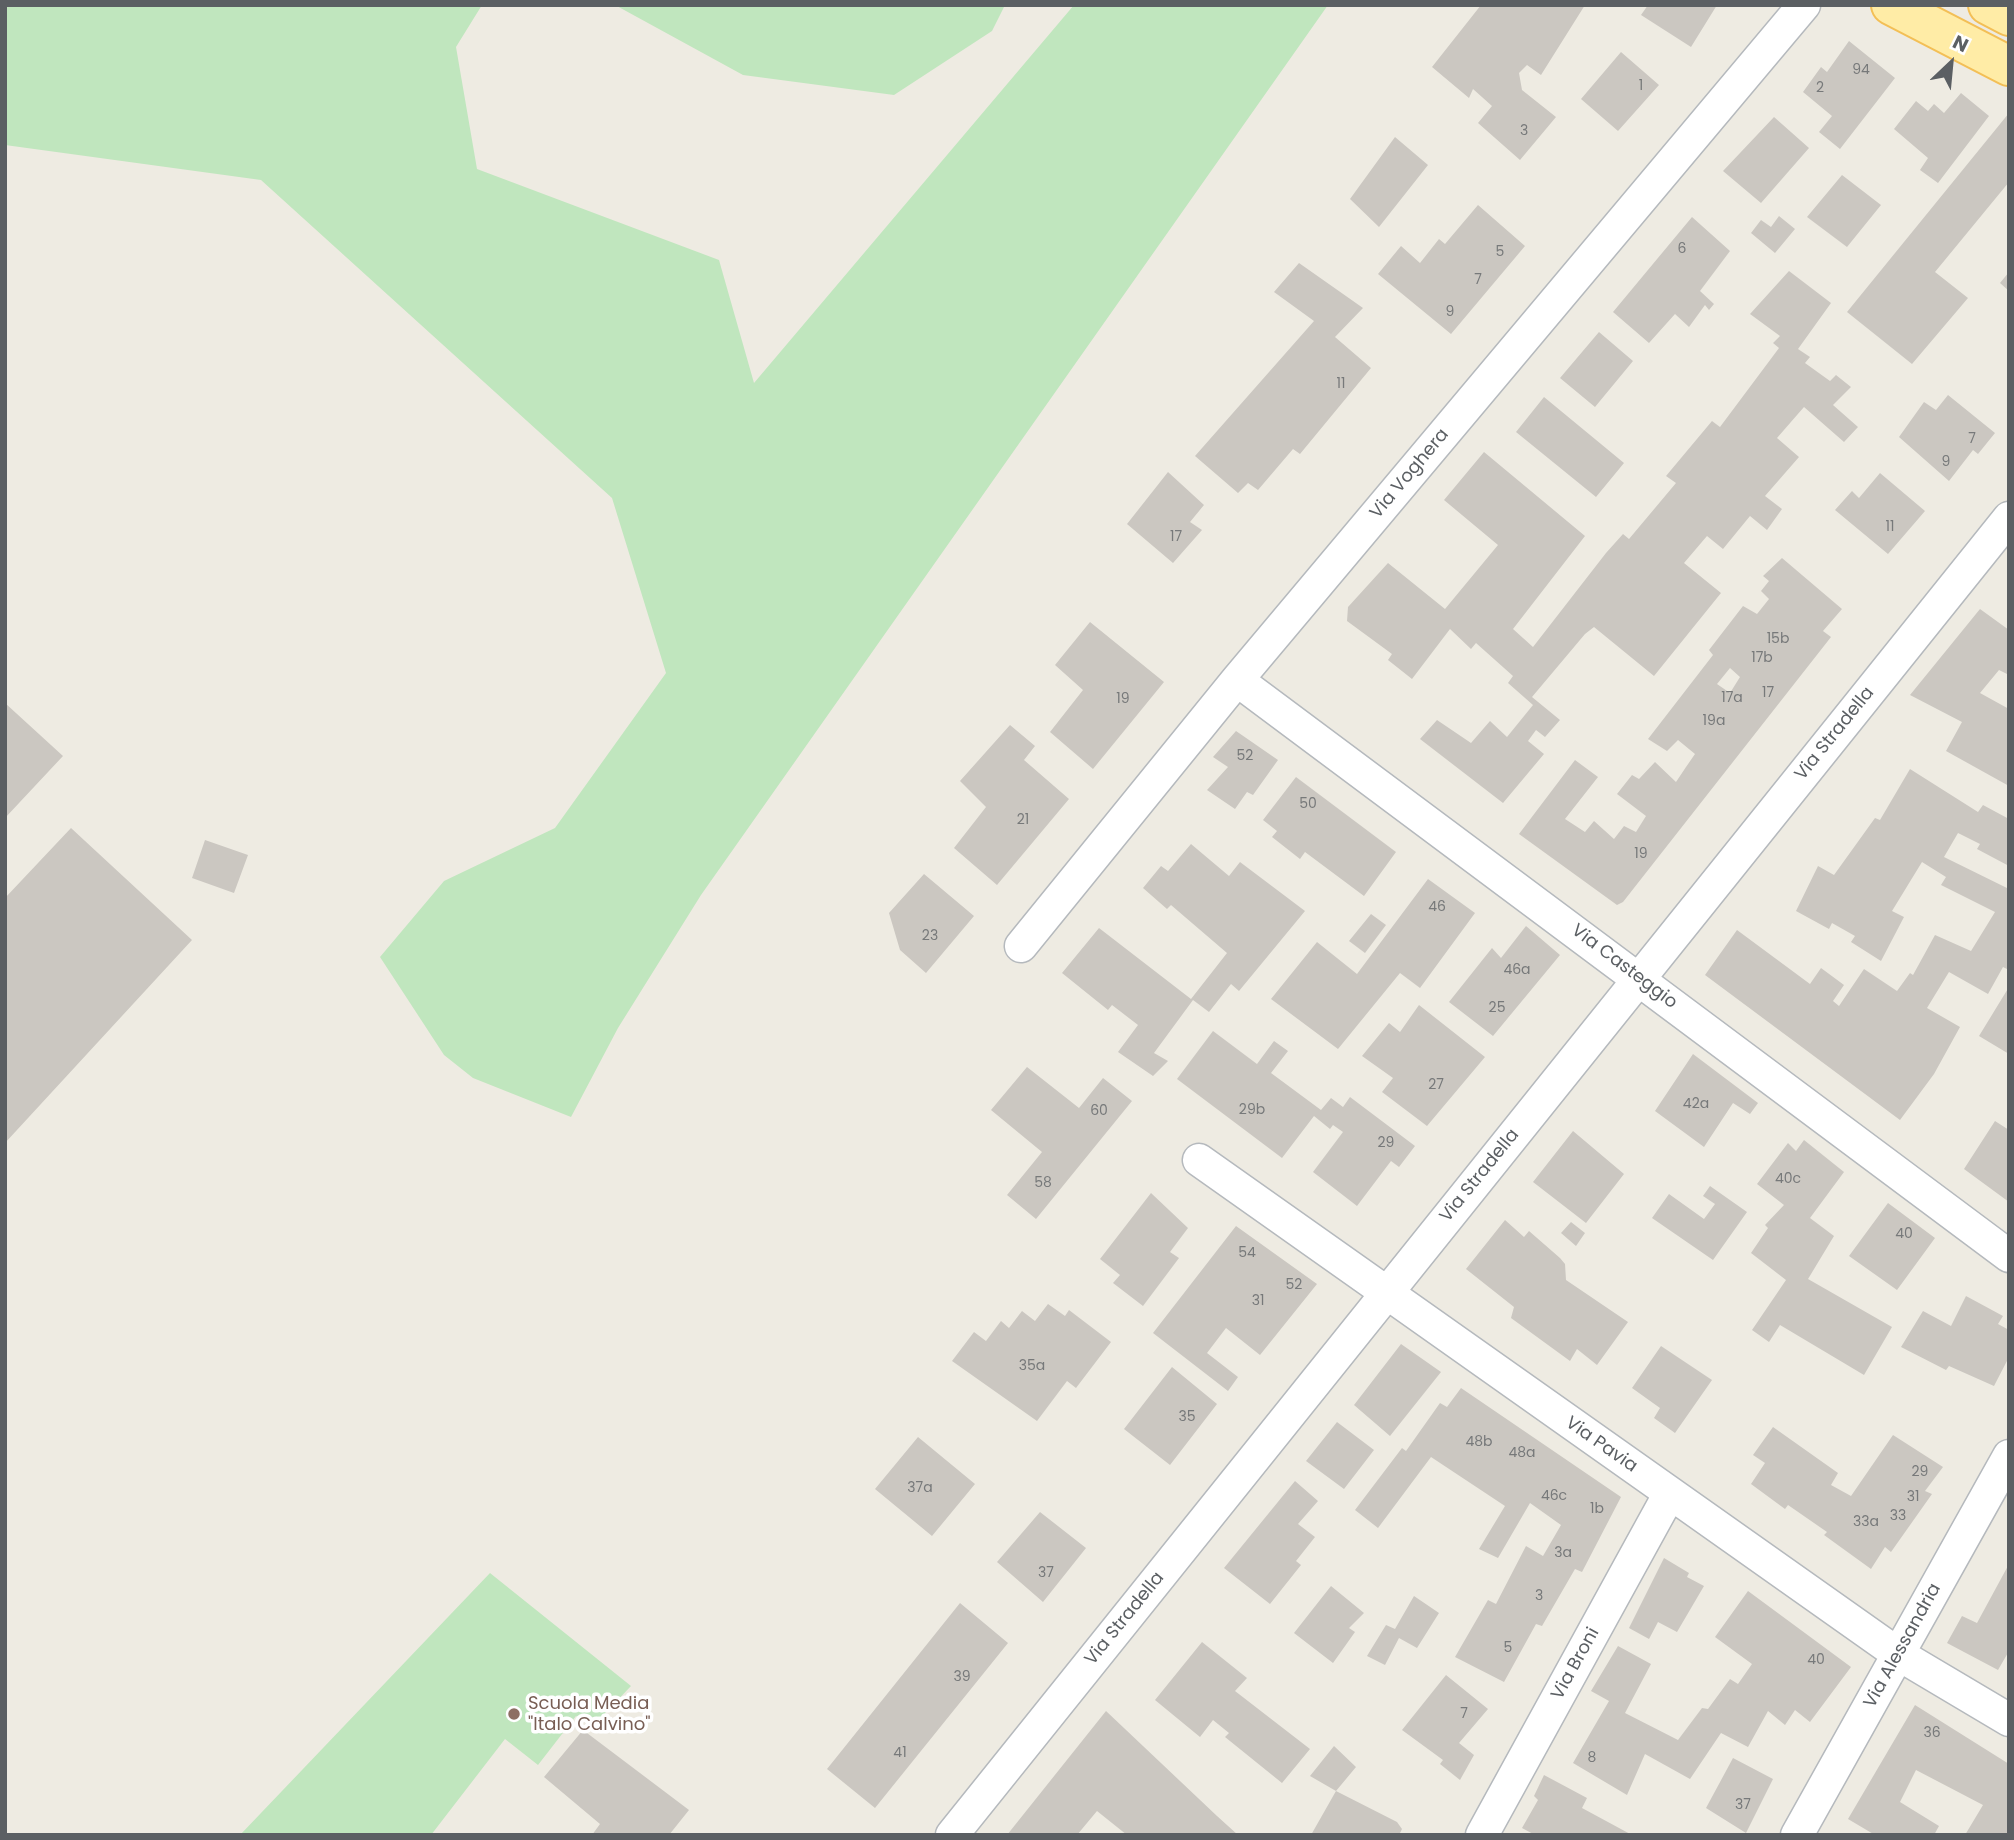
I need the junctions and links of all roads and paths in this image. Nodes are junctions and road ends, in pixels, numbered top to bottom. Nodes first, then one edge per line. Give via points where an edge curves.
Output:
1 (1804, 5) edge
2 (1891, 5) edge
3 (1988, 5) edge
4 (2009, 16) edge
5 (2009, 66) edge
6 (2009, 518) edge
7 (1237, 680) junction
8 (1021, 946) dead end
9 (1639, 978) junction
10 (1199, 1160) dead end
11 (2009, 1256) edge
12 (1386, 1294) junction
13 (2009, 1456) edge
14 (1670, 1493) junction
15 (1898, 1654) junction
16 (2009, 1720) edge
17 (952, 1835) edge
18 (1482, 1835) edge
19 (1797, 1835) edge

1 - 7 street, Via Voghera
2 - 5 main road
3 - 4 main road
6 - 9 street, Via Stradella
7 - 8 street, Via Voghera
7 - 9 street, Via Casteggio
9 - 11 street, Via Casteggio
9 - 12 street, Via Stradella
10 - 12 street, Via Pavia
12 - 14 street, Via Pavia
12 - 17 street, Via Stradella
13 - 15 street, Via Alessandria
14 - 15 street, Via Pavia
14 - 18 street, Via Broni
15 - 16 street, Via Pavia
15 - 19 street, Via Alessandria

